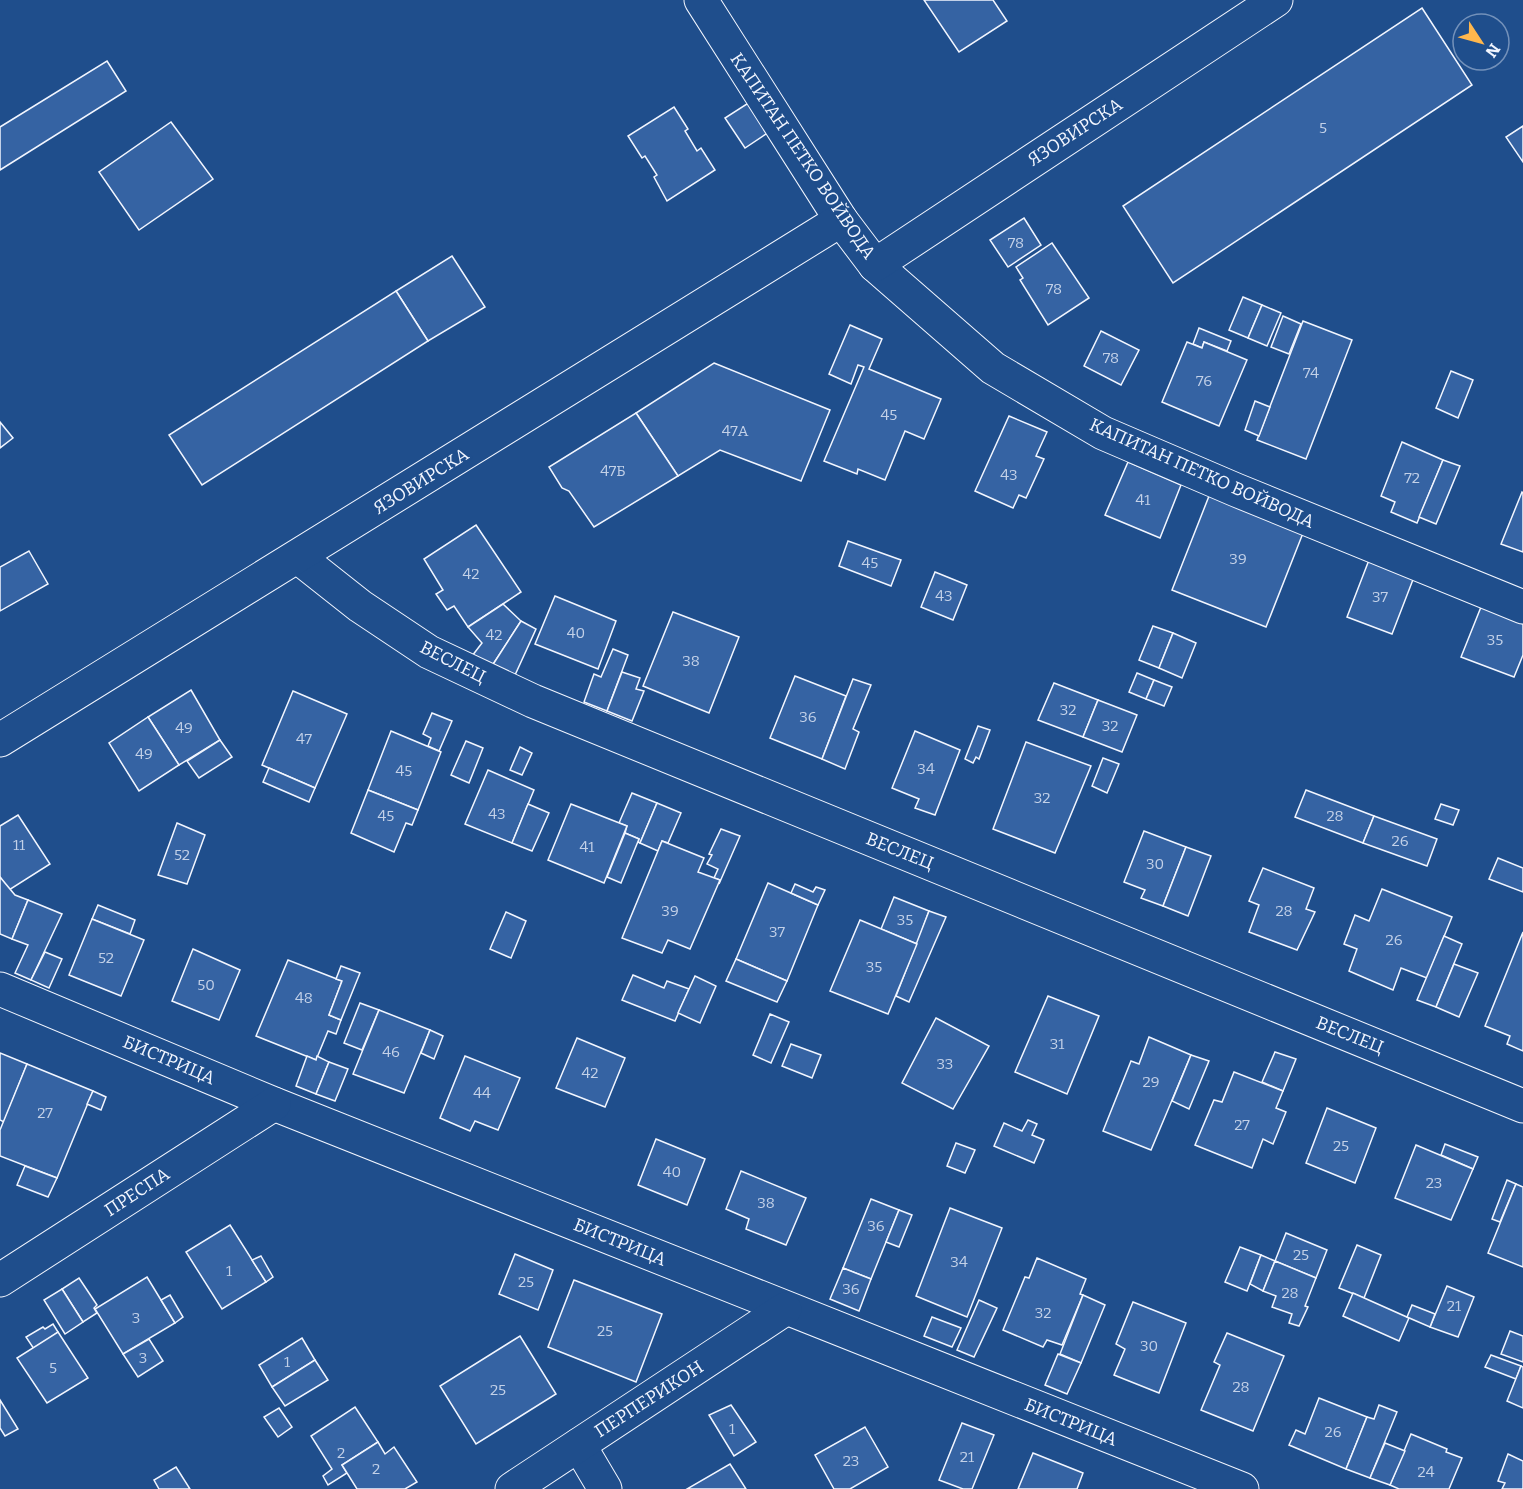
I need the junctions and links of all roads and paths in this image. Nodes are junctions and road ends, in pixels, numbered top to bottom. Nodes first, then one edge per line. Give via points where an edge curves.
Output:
1 (701, 0) edge
2 (1276, 0) edge
3 (841, 220) junction
4 (875, 264) junction
5 (298, 557) junction
6 (1523, 607) edge
7 (0, 740) edge
8 (0, 988) edge
9 (274, 1104) junction
10 (1523, 1106) edge
11 (0, 1281) edge
12 (785, 1309) junction
13 (579, 1445) junction
14 (512, 1489) edge
15 (605, 1489) edge
16 (1242, 1489) edge

1 - 3 street, КАПИТАН ПЕТКО ВОЙВОДА
2 - 4 street, ЯЗОВИРСКА
3 - 4 street, КАПИТАН ПЕТКО ВОЙВОДА
3 - 5 street, ЯЗОВИРСКА
4 - 6 street, КАПИТАН ПЕТКО ВОЙВОДА via 993,368 1103,433
5 - 7 street, ЯЗОВИРСКА
5 - 10 street, ВЕСЛЕЦ via 360,606 429,652 533,701
8 - 9 street, БИСТРИЦА
9 - 11 street, ПРЕСПА
9 - 12 street, БИСТРИЦА
12 - 13 street, ПЕРПЕРИКОН
12 - 16 street, БИСТРИЦА
13 - 14 street, ПЕРПЕРИКОН
13 - 15 street

